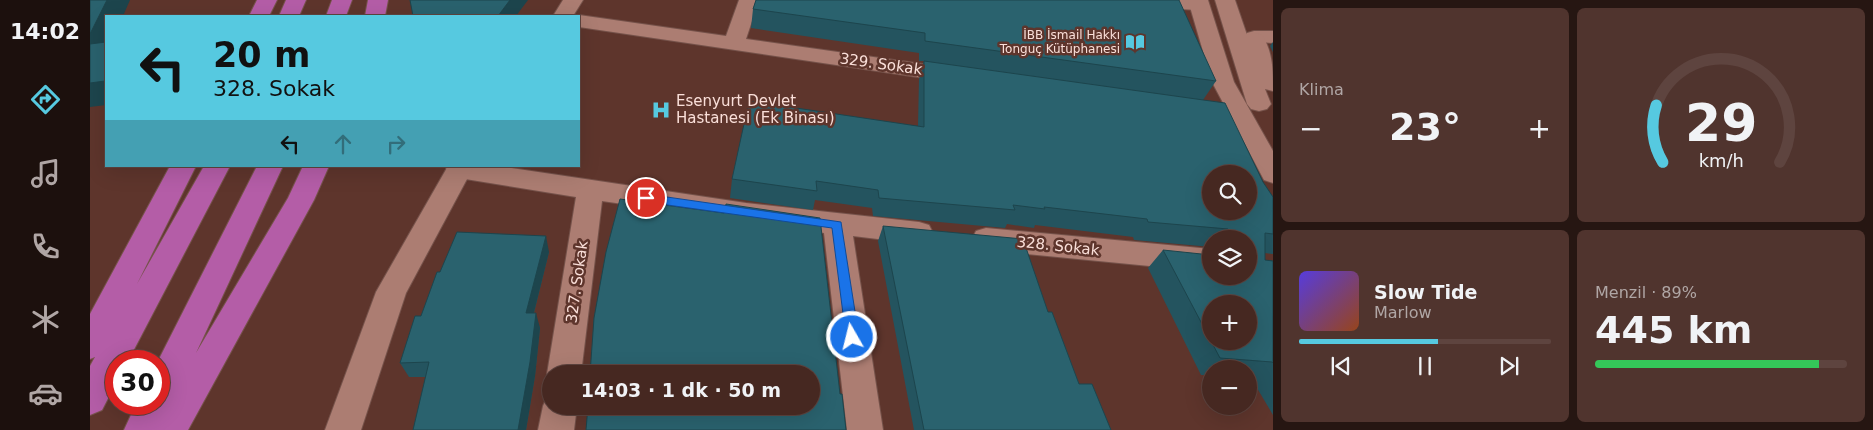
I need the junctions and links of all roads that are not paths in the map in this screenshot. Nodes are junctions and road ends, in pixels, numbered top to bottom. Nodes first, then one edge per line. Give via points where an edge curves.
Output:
1 (267, 0) edge
2 (296, 0) edge
3 (342, 0) edge
4 (378, 0) edge
5 (573, 0) edge
6 (748, 0) edge
7 (1166, 0) edge
8 (1225, 0) edge
9 (1242, 0) edge
10 (1199, 2) edge
11 (260, 15) edge
12 (289, 15) edge
13 (336, 15) edge
14 (375, 15) edge
15 (564, 15) edge
16 (580, 21) edge
17 (1263, 37) edge
18 (734, 43) junction
19 (975, 78) edge
20 (1273, 84) edge
21 (1258, 108) edge
22 (1212, 112) edge
23 (182, 167) edge
24 (216, 167) edge
25 (270, 167) edge
26 (316, 167) edge
27 (460, 168) edge
28 (1273, 174) edge
29 (590, 190) junction
30 (837, 225) junction
31 (1202, 260) edge
32 (90, 345) edge
33 (565, 365) edge
34 (170, 371) edge
35 (90, 399) edge
36 (149, 415) edge
37 (558, 415) edge
38 (142, 430) edge
39 (168, 430) edge
40 (343, 430) edge
41 (556, 430) edge
42 (865, 430) edge

1 - 11 highway
2 - 12 highway
3 - 13 highway
4 - 14 highway
5 - 15 street
6 - 18 street
7 - 10 street
8 - 21 street
9 - 17 street
10 - 21 street via 1223,82
16 - 18 street, 329. Sokak
17 - 20 street
18 - 19 street, 329. Sokak
21 - 22 street
21 - 28 street
23 - 32 highway
24 - 35 highway
25 - 34 highway
26 - 39 highway via 296,208
27 - 29 street, 328. Sokak
27 - 40 street via 391,292
29 - 30 street, 328. Sokak
29 - 33 street, 327. Sokak
30 - 31 street, 328. Sokak
30 - 42 street
36 - 38 highway
37 - 41 street

